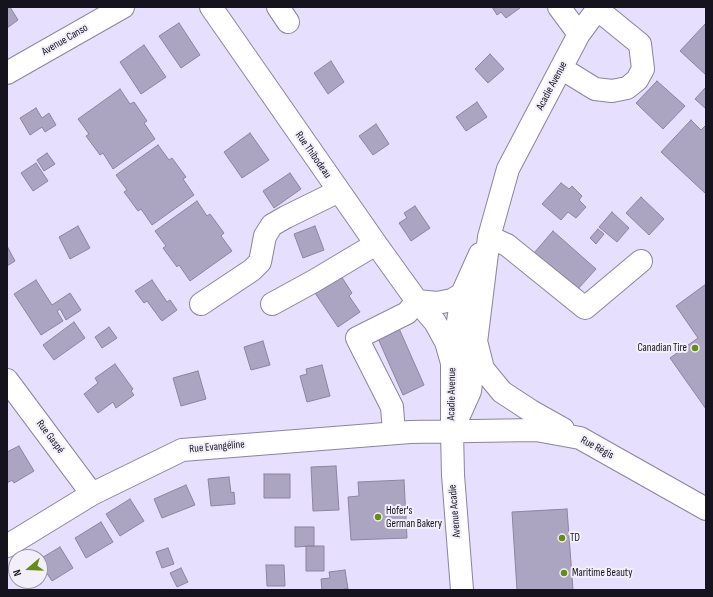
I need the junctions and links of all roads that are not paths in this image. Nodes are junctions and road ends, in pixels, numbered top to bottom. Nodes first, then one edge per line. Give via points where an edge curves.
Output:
1 (123, 7) edge
2 (211, 7) edge
3 (559, 7) edge
4 (598, 8) edge
5 (579, 34) junction
6 (561, 68) junction
7 (7, 73) edge
8 (339, 191) junction
9 (489, 237) junction
10 (376, 244) junction
11 (641, 261) dead end
12 (462, 294) junction
13 (418, 301) junction
14 (201, 304) dead end
15 (272, 304) dead end
16 (476, 343) junction
17 (452, 363) junction
18 (7, 380) edge
19 (452, 431) junction
20 (394, 433) junction
21 (580, 438) junction
22 (92, 494) junction
23 (706, 509) edge
24 (7, 546) edge
25 (462, 590) edge

1 - 7 street, Avenue Canso
2 - 8 street, Rue Thibodeau
3 - 5 street
4 - 5 street, Acadie Avenue
4 - 6 street via 640,44 643,68 637,80 626,88 612,91 595,89
5 - 6 street, Acadie Avenue
6 - 9 street, Acadie Avenue via 508,169
8 - 10 street, Rue Thibodeau
8 - 14 street via 272,225 265,236 260,262
9 - 11 street via 507,245 585,308
9 - 12 street, Acadie Avenue
9 - 16 street, Acadie Avenue
10 - 13 street, Rue Thibodeau
10 - 15 street
12 - 13 street via 452,300 437,303
12 - 17 street, Acadie Avenue
13 - 17 street, Rue Thibodeau via 435,322 446,342
13 - 20 street via 407,313 357,338 392,407
16 - 19 street, Acadie Avenue via 470,391
16 - 21 street via 483,369 502,392
17 - 19 street, Acadie Avenue
18 - 22 street, Rue Gaspé
19 - 20 street, Rue Evangéline
19 - 21 street, Rue Régis via 536,430
19 - 25 street, Avenue Acadie
20 - 22 street, Rue Evangéline via 182,450
21 - 23 street, Rue Régis
22 - 24 street, Rue Evangéline

